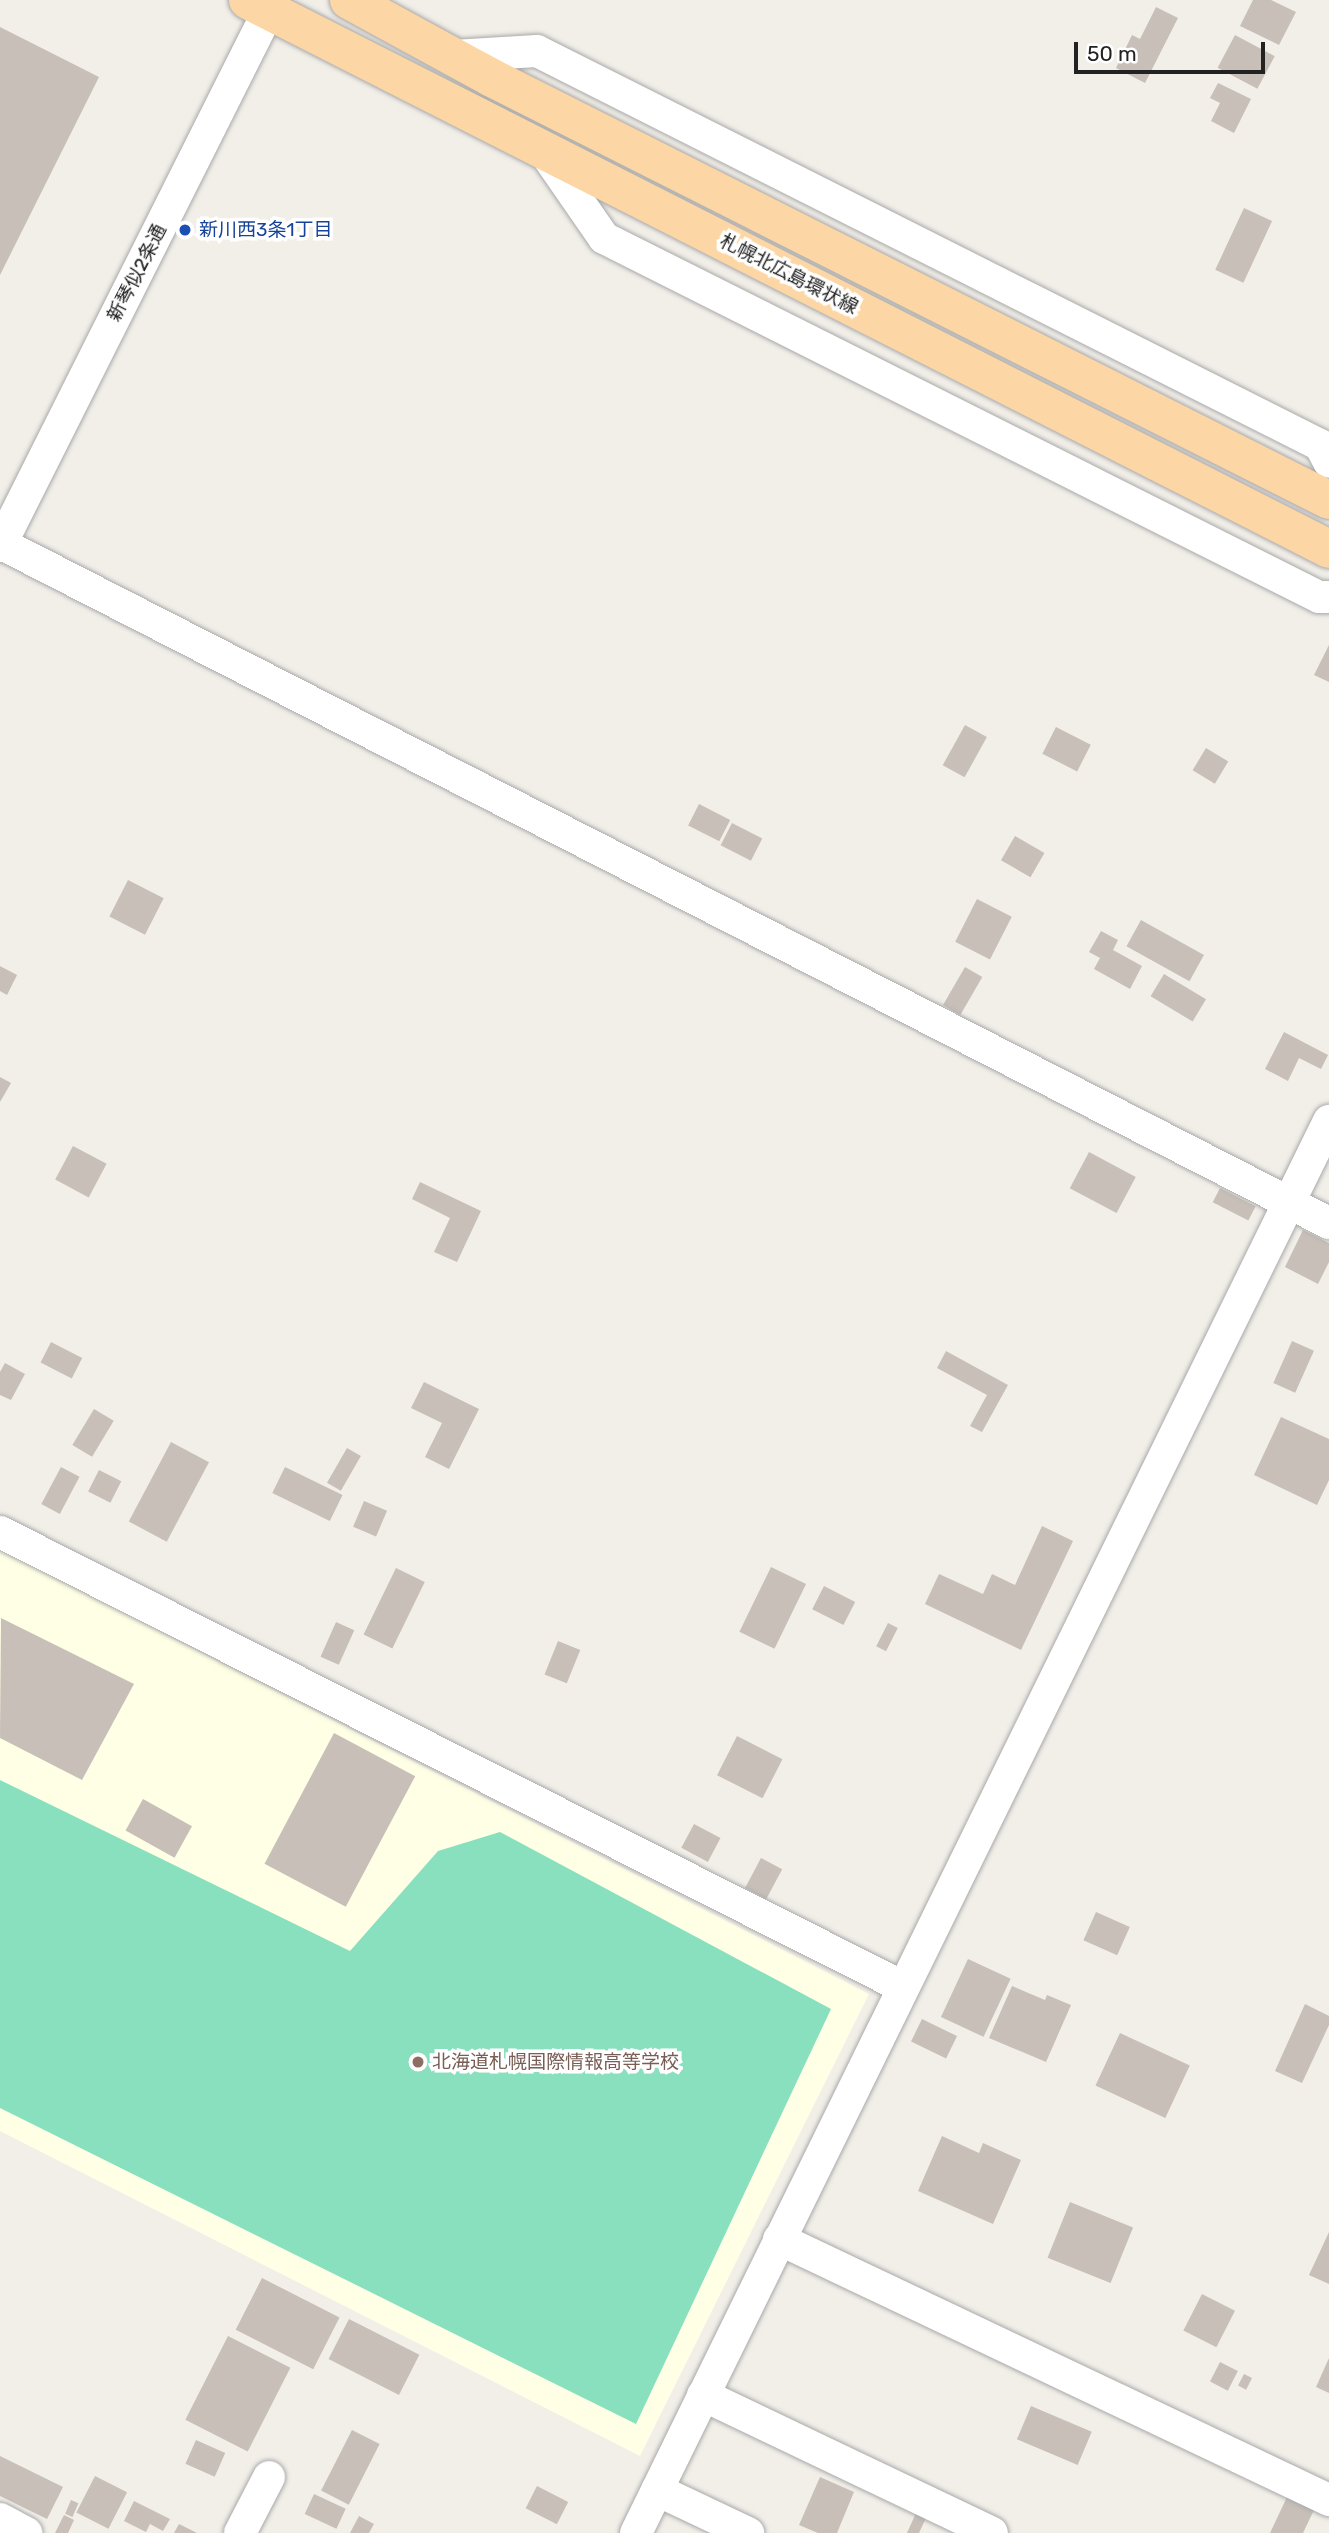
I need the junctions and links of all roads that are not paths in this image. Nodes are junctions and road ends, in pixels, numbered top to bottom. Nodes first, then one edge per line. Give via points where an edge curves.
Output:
1 (349, 0) edge
2 (264, 4) edge
3 (453, 56) junction
4 (543, 150) junction
5 (1329, 462) edge
6 (1329, 500) edge
7 (0, 544) edge
8 (1329, 549) edge
9 (1329, 597) edge
10 (1329, 1121) edge
11 (1289, 1204) junction
12 (1329, 1223) edge
13 (0, 1532) edge
14 (903, 1987) junction
15 (779, 2239) junction
16 (703, 2395) junction
17 (269, 2477) dead end
18 (657, 2490) junction
19 (1329, 2500) edge
20 (0, 2519) edge
21 (26, 2533) edge
22 (240, 2533) edge
23 (636, 2533) edge
24 (748, 2533) edge
25 (992, 2533) edge

1 - 3 main road
2 - 4 main road, 札幌北広島環状線
2 - 7 street, 新琴似2条通
3 - 5 street via 537,51 1320,445
3 - 6 main road
4 - 8 main road, 札幌北広島環状線
4 - 9 street via 604,238 1306,591
7 - 11 street
10 - 11 street
11 - 12 street
11 - 14 street
13 - 14 street
14 - 15 street
15 - 16 street
15 - 19 street
16 - 18 street
16 - 25 street
17 - 22 street
18 - 23 street
18 - 24 street
20 - 21 street

